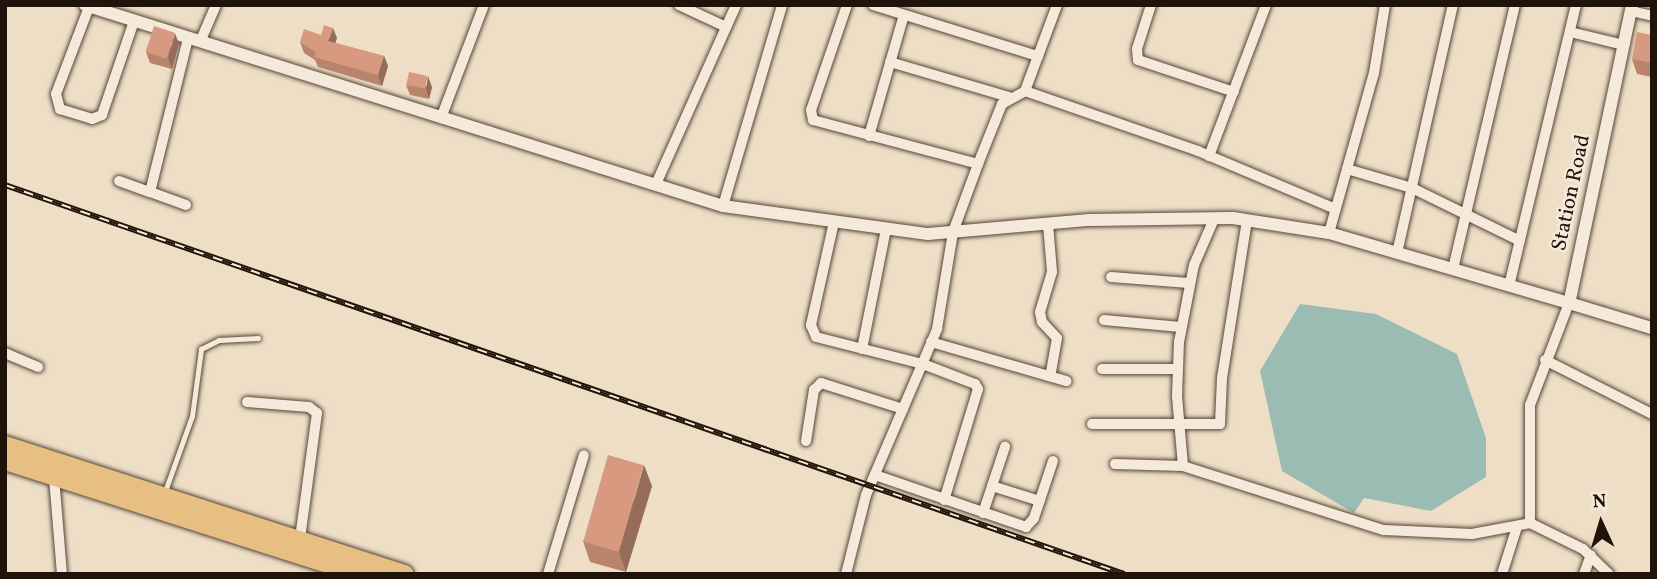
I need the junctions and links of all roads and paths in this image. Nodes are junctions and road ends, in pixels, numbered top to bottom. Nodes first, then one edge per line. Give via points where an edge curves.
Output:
1 (216, 5) edge
2 (484, 5) edge
3 (679, 5) edge
4 (736, 5) edge
5 (782, 5) edge
6 (847, 5) edge
7 (873, 5) edge
8 (1151, 5) edge
9 (1266, 5) edge
10 (1385, 5) edge
11 (1453, 5) edge
12 (1515, 5) edge
13 (1576, 5) edge
14 (87, 6) edge
15 (1056, 6) edge
16 (1632, 8) edge
17 (904, 15) junction
18 (1652, 16) edge
19 (134, 22) junction
20 (726, 27) junction
21 (1570, 32) junction
22 (194, 40) junction
23 (1624, 45) junction
24 (1038, 56) junction
25 (890, 62) junction
26 (1024, 91) junction
27 (1234, 92) junction
28 (1009, 97) junction
29 (441, 118) junction
30 (869, 136) junction
31 (1209, 156) junction
32 (978, 164) junction
33 (1347, 169) junction
34 (119, 181) dead end
35 (656, 184) junction
36 (1412, 188) junction
37 (149, 192) junction
38 (187, 205) dead end
39 (723, 206) junction
40 (1335, 209) junction
41 (1466, 211) junction
42 (1214, 219) junction
43 (1247, 221) junction
44 (834, 222) junction
45 (1048, 224) junction
46 (886, 229) junction
47 (953, 232) junction
48 (1329, 233) junction
49 (1520, 241) junction
50 (1397, 253) junction
51 (1453, 269) junction
52 (1111, 277) dead end
53 (1189, 283) junction
54 (1509, 286) junction
55 (1569, 303) junction
56 (1104, 320) dead end
57 (1181, 327) junction
58 (1652, 328) edge
59 (258, 338) dead end
60 (931, 342) junction
61 (862, 349) junction
62 (5, 353) edge
63 (1545, 360) junction
64 (923, 364) junction
65 (38, 367) dead end
66 (1102, 369) dead end
67 (1177, 369) junction
68 (1050, 376) junction
69 (1066, 381) dead end
70 (247, 402) dead end
71 (903, 409) junction
72 (1652, 414) edge
73 (1092, 424) dead end
74 (1180, 425) junction
75 (806, 441) dead end
76 (5, 445) edge
77 (1005, 447) dead end
78 (584, 455) dead end
79 (5, 461) edge
80 (1053, 461) dead end
81 (1115, 464) dead end
82 (1183, 466) junction
83 (875, 475) junction
84 (54, 477) junction
85 (992, 486) junction
86 (163, 496) junction
87 (944, 500) junction
88 (1040, 501) junction
89 (983, 513) junction
90 (1530, 523) junction
91 (1517, 527) junction
92 (300, 538) junction
93 (1591, 555) junction
94 (62, 574) edge
95 (359, 574) edge
96 (405, 574) edge
97 (548, 574) edge
98 (846, 574) edge
99 (1502, 574) edge
100 (1584, 574) edge
101 (1609, 574) edge

1 - 22 street
2 - 29 street
3 - 20 street
4 - 20 street
5 - 39 street
6 - 30 street via 811,116 819,123
7 - 17 street
8 - 27 street via 1137,49 1138,60
9 - 27 street
10 - 33 street via 1374,73
11 - 36 street
12 - 41 street
13 - 21 street
14 - 19 street
14 - 19 street via 56,94 60,109 92,120 102,115
15 - 24 street
16 - 18 street
16 - 23 street, Station Road
17 - 24 street
17 - 25 street
19 - 22 street
20 - 35 street
21 - 23 street
21 - 49 street
22 - 29 street
22 - 37 street
23 - 55 street, Station Road
24 - 26 street
25 - 28 street
25 - 30 street
26 - 28 street
26 - 31 street
27 - 31 street
28 - 32 street
29 - 35 street
30 - 32 street
31 - 40 street
32 - 47 street
33 - 36 street
33 - 40 street
34 - 37 street
35 - 39 street
36 - 41 street
36 - 50 street
37 - 38 street
39 - 44 street
40 - 48 street
41 - 49 street
41 - 51 street
42 - 43 street
42 - 45 street
42 - 53 street
43 - 48 street
43 - 74 street via 1222,378 1222,419 1214,426
44 - 46 street
44 - 61 street via 812,332
45 - 47 street
45 - 68 street via 1052,272 1040,312 1042,322 1057,338
46 - 47 street
46 - 61 street
47 - 60 street
48 - 50 street
49 - 54 street
50 - 51 street
51 - 54 street
52 - 53 street
53 - 57 street
54 - 55 street
55 - 58 street
55 - 63 street
56 - 57 street
57 - 67 street
59 - 86 lane via 219,341 201,349 192,416
60 - 64 street
60 - 68 street
61 - 64 street
62 - 65 street
63 - 72 street
63 - 90 street via 1533,389 1527,424
64 - 71 street
64 - 87 street via 978,389
66 - 67 street
67 - 74 street
68 - 69 street
70 - 92 street via 309,407 317,413
71 - 75 street via 821,383 814,390
71 - 83 street
73 - 74 street
74 - 82 street
76 - 86 highway
77 - 85 street
78 - 97 street
79 - 84 highway
80 - 88 street
81 - 82 street
82 - 91 street via 1364,526 1472,534
83 - 87 street
83 - 98 street via 855,530
84 - 94 street
84 - 95 highway
85 - 88 street
85 - 89 street
86 - 92 highway
87 - 89 street
88 - 89 street via 1032,524 1026,527
90 - 91 street
90 - 93 street
91 - 99 street
92 - 96 highway
93 - 100 street
93 - 101 street

